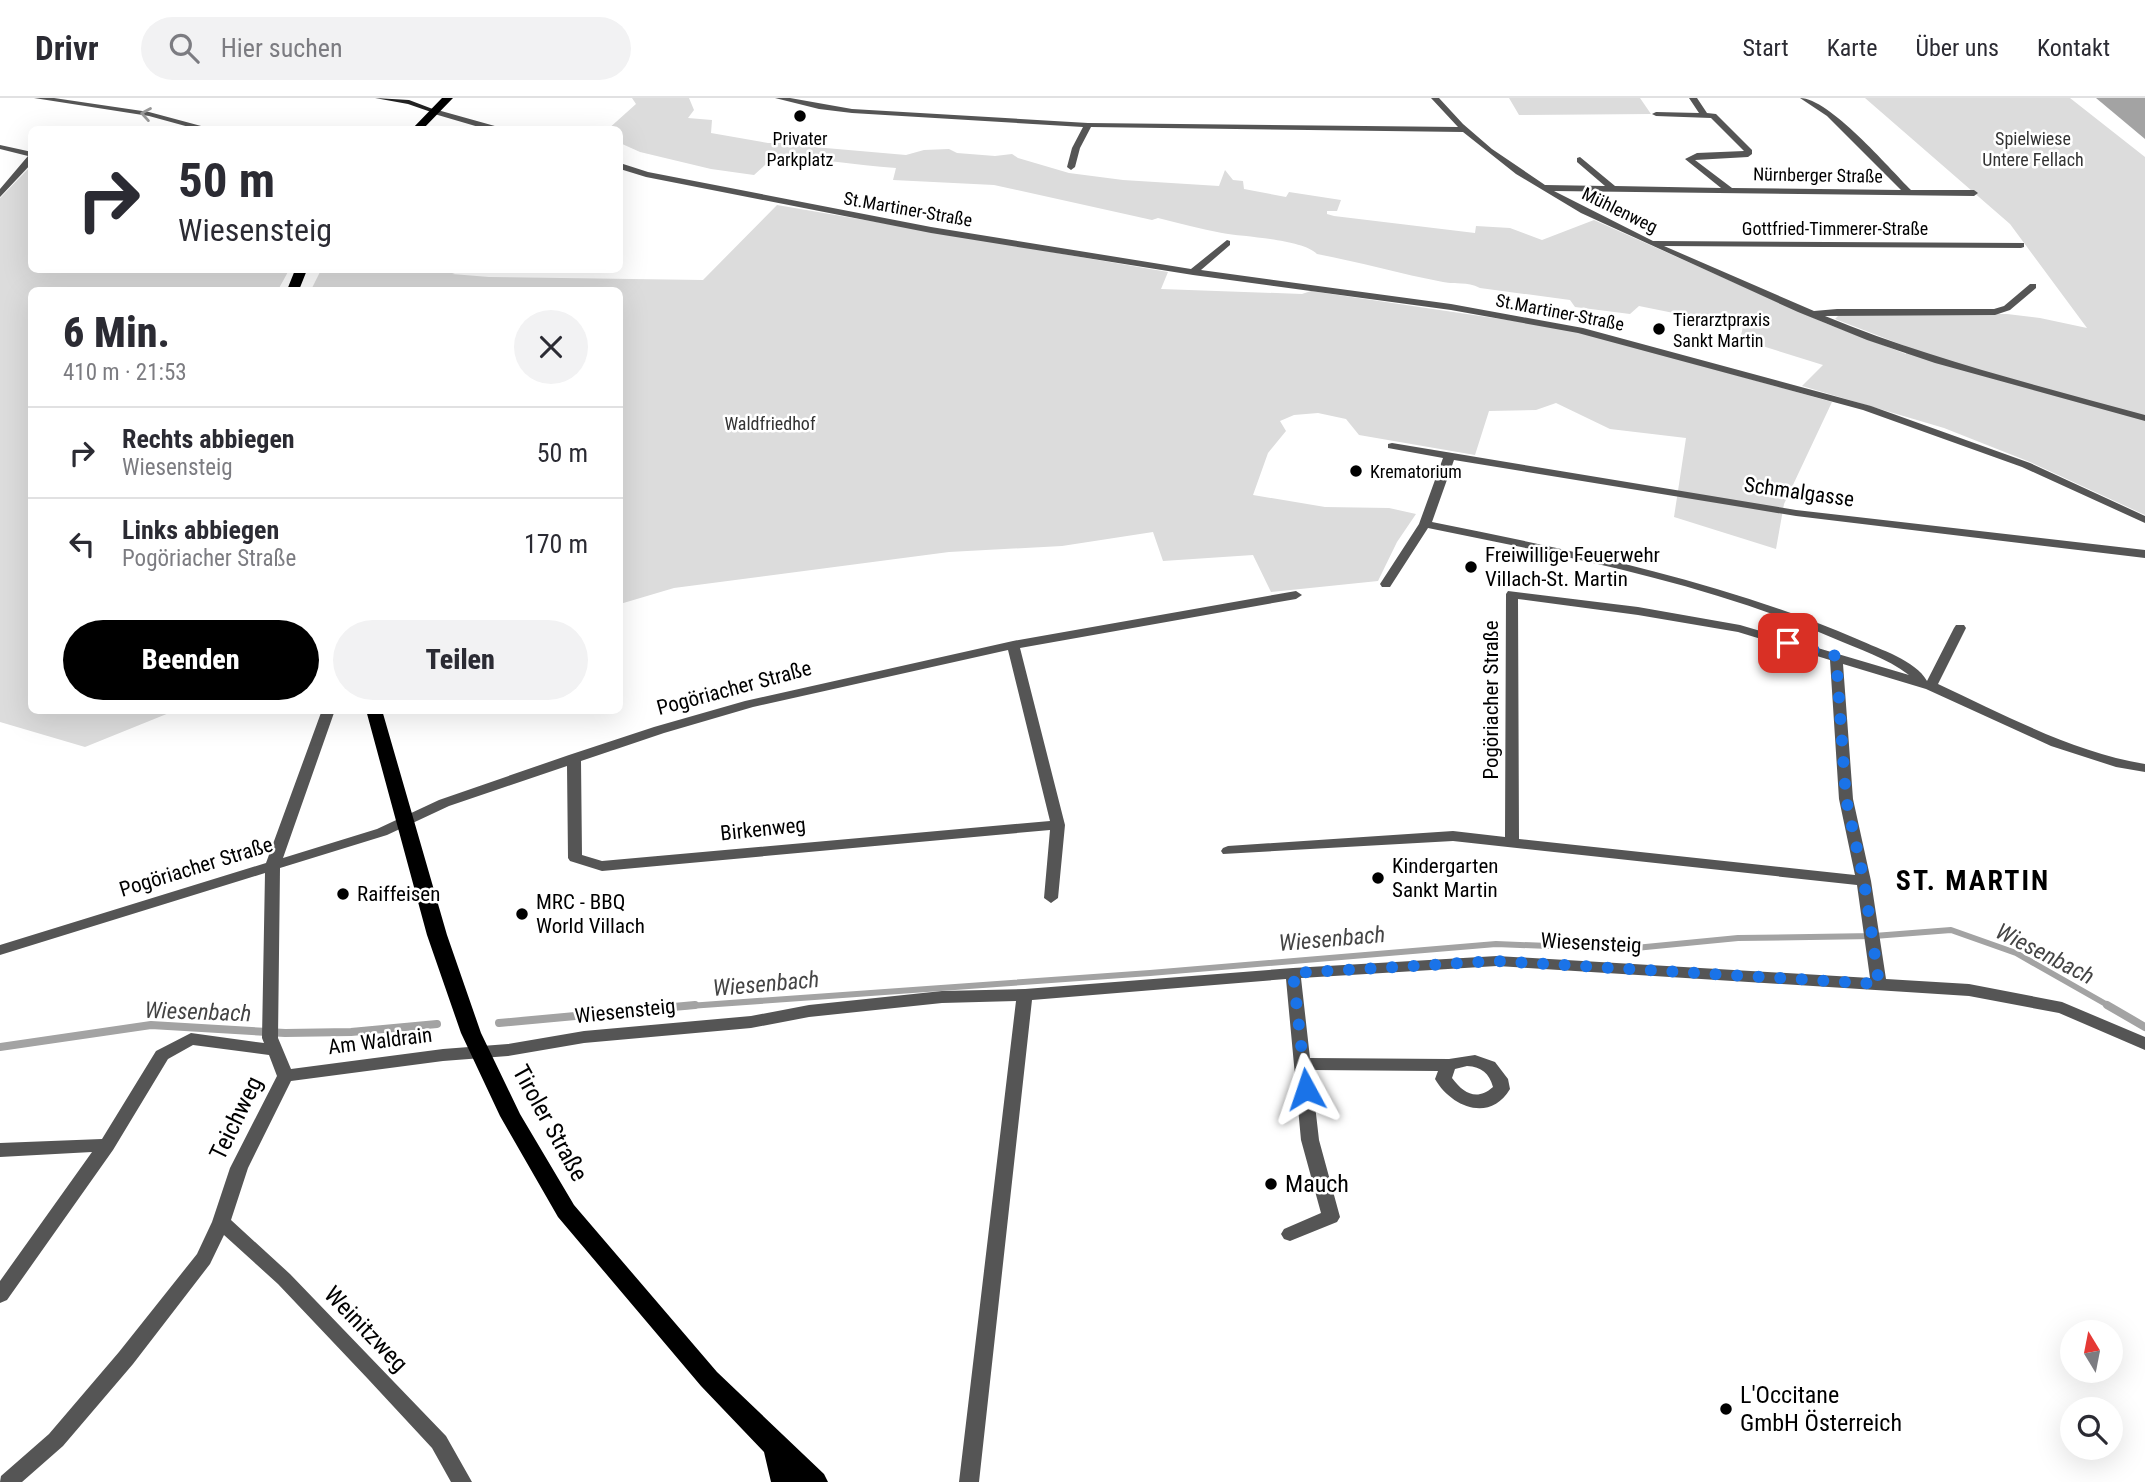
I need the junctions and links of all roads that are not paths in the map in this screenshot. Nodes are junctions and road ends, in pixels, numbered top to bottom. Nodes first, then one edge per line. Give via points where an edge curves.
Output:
1 (38, 98) edge
2 (379, 98) edge
3 (448, 98) edge
4 (779, 98) edge
5 (1435, 98) edge
6 (1693, 98) edge
7 (1804, 98) edge
8 (395, 99) edge
9 (434, 111) junction
10 (1656, 114) dead end
11 (1704, 115) junction
12 (1088, 125) junction
13 (196, 126) edge
14 (420, 126) edge
15 (485, 126) edge
16 (1463, 130) junction
17 (0, 147) edge
18 (28, 155) edge
19 (1580, 160) dead end
20 (28, 161) edge
21 (623, 167) edge
22 (1070, 167) dead end
23 (1544, 188) junction
24 (1728, 188) junction
25 (1614, 189) junction
26 (1909, 192) junction
27 (1973, 192) dead end
28 (0, 194) edge
29 (1227, 243) dead end
30 (1649, 243) junction
31 (2021, 246) dead end
32 (1192, 272) junction
33 (2033, 286) dead end
34 (1814, 314) junction
35 (2145, 418) edge
36 (1392, 446) dead end
37 (1449, 457) junction
38 (2145, 520) edge
39 (1425, 524) junction
40 (2145, 554) edge
41 (1386, 584) dead end
42 (1296, 595) dead end
43 (1960, 628) dead end
44 (1013, 645) junction
45 (1836, 656) junction
46 (1926, 684) junction
47 (327, 714) edge
48 (375, 714) edge
49 (575, 758) junction
50 (2145, 768) edge
51 (405, 822) junction
52 (1058, 825) junction
53 (1512, 843) junction
54 (1228, 851) dead end
55 (273, 864) junction
56 (1864, 881) junction
57 (1051, 898) dead end
58 (0, 950) edge
59 (1293, 973) junction
60 (1879, 984) junction
61 (1025, 995) junction
62 (271, 1037) junction
63 (2145, 1044) edge
64 (480, 1053) junction
65 (1304, 1064) junction
66 (1449, 1065) dead end
67 (285, 1076) junction
68 (107, 1145) junction
69 (0, 1150) edge
70 (221, 1222) junction
71 (1290, 1234) dead end
72 (0, 1295) edge
73 (776, 1447) junction
74 (8, 1482) edge
75 (462, 1482) edge
76 (785, 1482) edge
77 (815, 1482) edge
78 (969, 1482) edge

13 -> 1 street via 149,114
2 - 8 main road
3 - 9 main road
4 - 12 street via 852,111
5 - 16 street, Mühlenweg
6 - 11 street, Nürnberger Straße
7 - 26 street, Nürnberger Straße via 1830,114
8 - 9 main road
9 - 14 main road
9 - 15 street
10 - 11 street
11 - 24 street, Nürnberger Straße via 1719,119 1748,150 1689,159
12 - 16 street
12 - 22 street
16 - 23 street, Mühlenweg
17 - 18 street
19 - 25 street
20 - 28 street
21 - 32 street, St.Martiner-Straße via 919,228
23 - 25 street, Nürnberger Straße
23 - 30 street, Mühlenweg
24 - 25 street, Nürnberger Straße
24 - 26 street, Nürnberger Straße
26 - 27 street, Nürnberger Straße
29 - 32 street
30 - 31 street, Gottfried-Timmerer-Straße
30 - 34 street, Mühlenweg
32 - 38 street, St.Martiner-Straße via 1451,307 1673,353 1891,417 2026,465
33 - 34 street, Mühlenweg via 1995,312
34 - 35 street, Mühlenweg via 1935,359
36 - 37 street, Schmalgasse
37 - 39 street
37 - 40 street, Schmalgasse via 1796,513
39 - 41 street
39 - 46 street via 1550,549 1755,605 1844,637
42 - 44 street, Pogöriacher Straße
43 - 46 street
44 - 49 street, Pogöriacher Straße via 750,704
44 - 52 street
45 - 46 street, Pogöriacher Straße
45 - 53 street, Pogöriacher Straße via 1740,629 1512,594
45 - 56 street via 1846,799
46 - 50 street, Pogöriacher Straße via 2056,743
47 - 55 street, Teichweg
48 - 51 main road, Tiroler Straße
49 - 51 street, Pogöriacher Straße via 444,803
49 - 52 street, Birkenweg via 575,858 602,866
51 - 55 street, Pogöriacher Straße
51 - 64 main road, Tiroler Straße via 437,935
52 - 57 street
53 - 54 street via 1453,836
53 - 56 street
55 - 58 street, Pogöriacher Straße
55 - 62 street, Teichweg
56 - 60 street
59 - 60 street, Wiesensteig via 1497,961
59 - 61 street, Wiesensteig
59 - 65 street
60 - 63 street, Wiesensteig via 1969,990 2062,1008
61 - 64 street, Wiesensteig via 942,998 809,1012
61 - 78 street
62 - 67 street, Teichweg
62 - 68 street via 191,1038 162,1055
64 - 67 street, Am Waldrain
64 - 73 main road, Tiroler Straße via 566,1211 709,1379
65 - 66 street
65 - 71 street via 1310,1140 1331,1217
67 - 70 street, Teichweg via 239,1167
68 - 69 street
68 - 72 street
70 - 74 street, Teichweg via 204,1259 126,1358 56,1440
70 - 75 street, Weinitzweg via 284,1279 439,1442
73 - 76 main road
73 - 77 main road, Tiroler Straße

